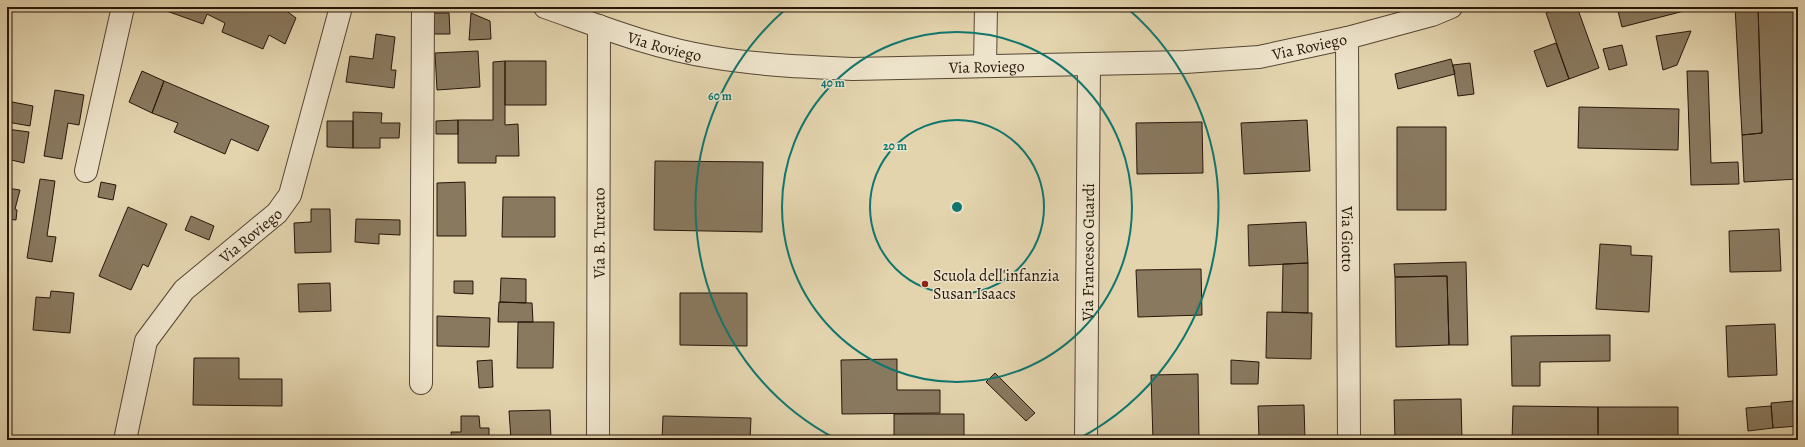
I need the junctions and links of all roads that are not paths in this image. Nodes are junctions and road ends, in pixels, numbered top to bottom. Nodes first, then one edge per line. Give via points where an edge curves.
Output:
1 (122, 7) edge
2 (341, 7) edge
3 (423, 7) edge
4 (545, 7) edge
5 (986, 7) edge
6 (1438, 10) edge
7 (599, 26) junction
8 (1347, 38) junction
9 (1089, 64) junction
10 (986, 66) junction
11 (86, 171) dead end
12 (421, 383) dead end
13 (125, 440) edge
14 (598, 440) edge
15 (1086, 440) edge
16 (1349, 440) edge

1 - 11 street
2 - 13 street, Via Roviego via 290,195 277,213 184,290 146,341
3 - 12 street
4 - 7 street, Via Roviego
5 - 10 street
6 - 8 street, Via Roviego
7 - 10 street, Via Roviego via 702,56 758,63 853,69
7 - 14 street, Via B. Turcato
8 - 9 street, Via Roviego via 1258,57
8 - 16 street, Via Giotto
9 - 10 street, Via Roviego
9 - 15 street, Via Francesco Guardi

